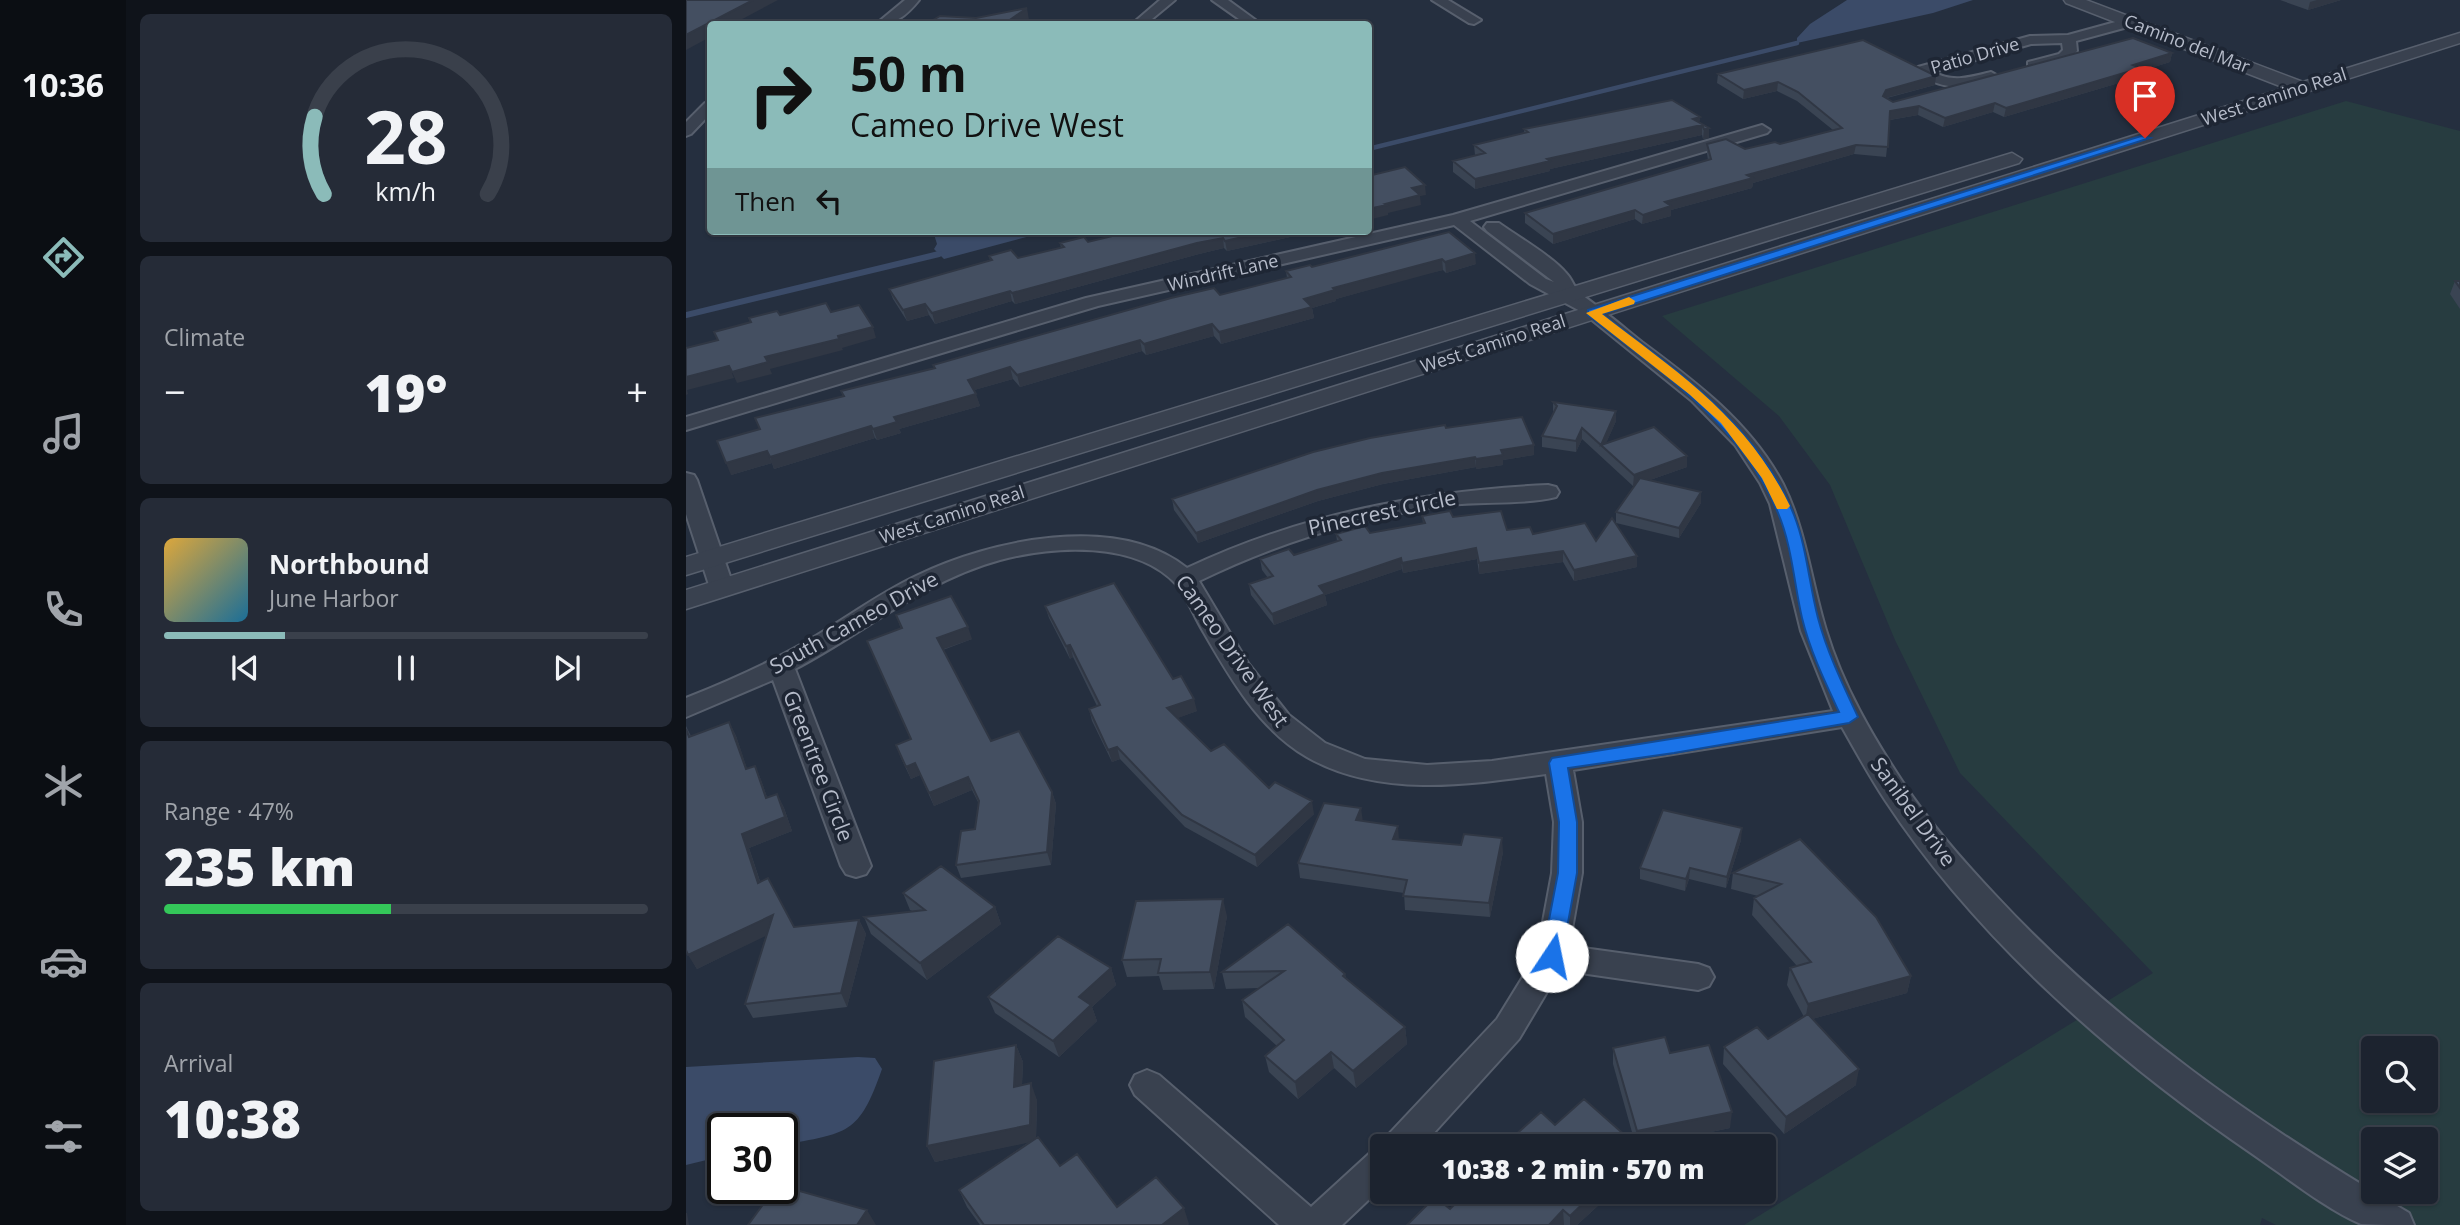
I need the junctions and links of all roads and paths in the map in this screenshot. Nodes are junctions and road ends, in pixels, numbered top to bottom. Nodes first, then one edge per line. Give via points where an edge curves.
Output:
1 (912, 0) edge
2 (1168, 0) edge
3 (1219, 0) edge
4 (1439, 0) edge
5 (2072, 0) edge
6 (1474, 20) dead end
7 (2460, 20) edge
8 (887, 21) edge
9 (1142, 21) edge
10 (1250, 21) edge
11 (2130, 22) junction
12 (2460, 38) edge
13 (2069, 40) junction
14 (2274, 78) junction
15 (1964, 83) junction
16 (2302, 88) junction
17 (1927, 94) edge
18 (707, 109) edge
19 (1762, 130) dead end
20 (686, 131) edge
21 (1466, 217) junction
22 (1570, 295) junction
23 (1592, 313) junction
24 (686, 424) edge
25 (686, 480) edge
26 (1548, 492) dead end
27 (1109, 546) joint
28 (713, 558) junction
29 (686, 566) edge
30 (1184, 579) junction
31 (722, 588) junction
32 (686, 600) edge
33 (781, 667) junction
34 (686, 708) edge
35 (1849, 717) junction
36 (1558, 763) junction
37 (856, 866) dead end
38 (1552, 956) junction
39 (1698, 977) dead end
40 (1147, 1085) dead end
41 (1412, 1134) edge
42 (1370, 1175) edge
43 (1305, 1225) edge
44 (1317, 1225) edge
45 (2396, 1225) edge

1 - 8 street
2 - 9 street
3 - 10 street
4 - 6 street
5 - 11 street, Camino del Mar
7 - 14 street, West Camino Real
11 - 13 street, Patio Drive
11 - 14 street, Camino del Mar
12 - 16 street, West Camino Real
13 - 15 street, Patio Drive via 2070,51 2064,57
13 - 15 street, Patio Drive via 2029,40 1923,70 1943,82
14 - 16 street, Camino del Mar
14 - 22 street, West Camino Real
15 - 17 street
16 - 23 street, West Camino Real
18 - 20 street
19 - 21 street, Windrift Lane
21 - 22 street, Sanibel Drive via 1539,283
21 - 24 street, Windrift Lane via 1093,302
22 - 23 street, Sanibel Drive
22 - 28 street, West Camino Real
23 - 31 street, West Camino Real
23 - 35 street, Sanibel Drive via 1694,391 1726,421 1768,477 1787,515 1811,619
25 - 28 street
26 - 30 street, Pinecrest Circle via 1451,497 1355,514 1262,543
27 - 30 street, Cameo Drive West via 1144,555
27 - 33 street, South Cameo Drive via 1027,547 953,569 895,597
28 - 29 street, West Camino Real
28 - 31 street
30 - 36 street, Cameo Drive West via 1271,714 1309,747 1345,763 1387,772 1488,772
31 - 32 street, West Camino Real
33 - 34 street, South Cameo Drive
33 - 37 street, Greentree Circle
35 - 36 street, Cameo Drive West
35 - 45 street, Sanibel Drive via 1914,820 2025,947 2183,1083 2295,1162
36 - 38 street via 1568,822 1567,873
38 - 39 street
38 - 41 street via 1508,1029
40 - 43 street
42 - 44 street

